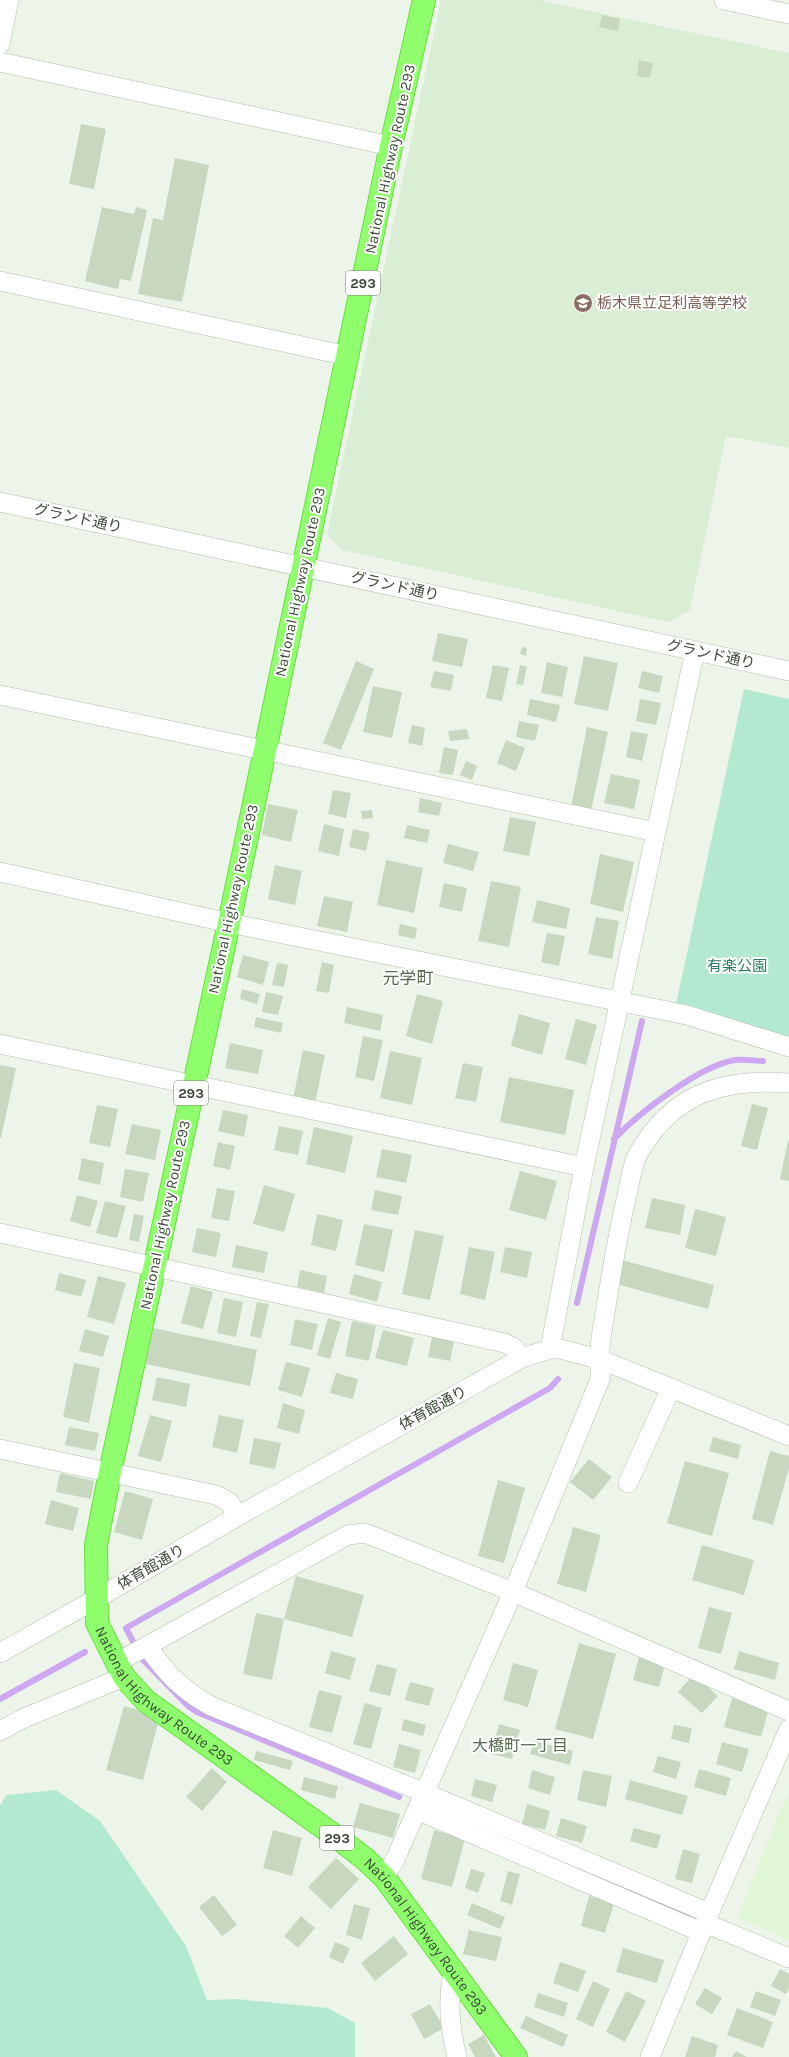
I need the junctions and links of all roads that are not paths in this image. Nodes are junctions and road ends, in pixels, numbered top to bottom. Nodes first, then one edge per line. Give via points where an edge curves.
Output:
1 (9, 0) edge
2 (424, 0) edge
3 (724, 0) edge
4 (789, 14) edge
5 (0, 44) edge
6 (0, 62) edge
7 (391, 146) junction
8 (0, 281) edge
9 (348, 356) junction
10 (0, 502) edge
11 (304, 566) junction
12 (695, 651) junction
13 (789, 671) edge
14 (0, 695) edge
15 (264, 750) junction
16 (656, 832) junction
17 (0, 872) edge
18 (229, 923) junction
19 (620, 1002) junction
20 (0, 1044) edge
21 (789, 1048) edge
22 (789, 1083) edge
23 (192, 1085) junction
24 (584, 1167) junction
25 (0, 1233) edge
26 (154, 1266) junction
27 (550, 1348) junction
28 (522, 1358) junction
29 (599, 1359) junction
30 (671, 1388) junction
31 (789, 1436) edge
32 (0, 1449) edge
33 (110, 1472) junction
34 (628, 1483) dead end
35 (238, 1516) junction
36 (513, 1592) junction
37 (96, 1599) junction
38 (147, 1646) junction
39 (0, 1653) edge
40 (120, 1670) junction
41 (789, 1711) edge
42 (789, 1729) edge
43 (0, 1731) edge
44 (421, 1802) junction
45 (384, 1877) junction
46 (705, 1922) junction
47 (789, 1958) edge
48 (453, 1973) junction
49 (457, 2057) edge
50 (516, 2057) edge
51 (650, 2057) edge

1 - 5 street
2 - 7 highway, National Highway Route 293 / 293
3 - 4 street
6 - 7 street
7 - 9 highway, National Highway Route 293 / 293
8 - 9 street
9 - 11 highway, National Highway Route 293 / 293
10 - 11 street, グランド通り
11 - 12 street, グランド通り
11 - 15 highway, National Highway Route 293 / 293
12 - 13 street, グランド通り
12 - 16 street
14 - 15 street
15 - 16 street
15 - 18 highway, National Highway Route 293 / 293
16 - 19 street
17 - 18 street
18 - 19 street
18 - 23 highway, National Highway Route 293 / 293
19 - 21 street via 687,1015
19 - 24 street
20 - 23 street
22 - 29 street via 735,1083 712,1089 690,1098 674,1110 652,1134 636,1160 624,1205
23 - 24 street
23 - 26 highway, National Highway Route 293 / 293
24 - 27 street
25 - 26 street
26 - 28 street via 505,1343 514,1348
26 - 33 highway, National Highway Route 293 / 293
27 - 28 street, 体育館通り
27 - 29 street, 体育館通り
28 - 35 street, 体育館通り
29 - 30 street, 体育館通り
29 - 36 street via 601,1377
30 - 31 street, 体育館通り
30 - 34 street
32 - 33 street
33 - 35 street via 216,1495 229,1502
33 - 37 highway, National Highway Route 293 / 293 via 96,1545
35 - 37 street, 体育館通り
36 - 38 street via 365,1533 348,1535
36 - 41 street
36 - 44 street
37 - 39 street, 体育館通り
37 - 40 highway, National Highway Route 293 / 293 via 97,1623
38 - 40 street
38 - 44 street via 162,1667 187,1692 211,1706
40 - 43 street
40 - 45 highway, National Highway Route 293 / 293 via 146,1701 338,1838
42 - 46 street
44 - 45 street via 394,1862
44 - 46 street
45 - 48 highway, National Highway Route 293 / 293
46 - 47 street
46 - 51 street
48 - 49 street via 449,2008 450,2029
48 - 50 highway, National Highway Route 293 / 293

